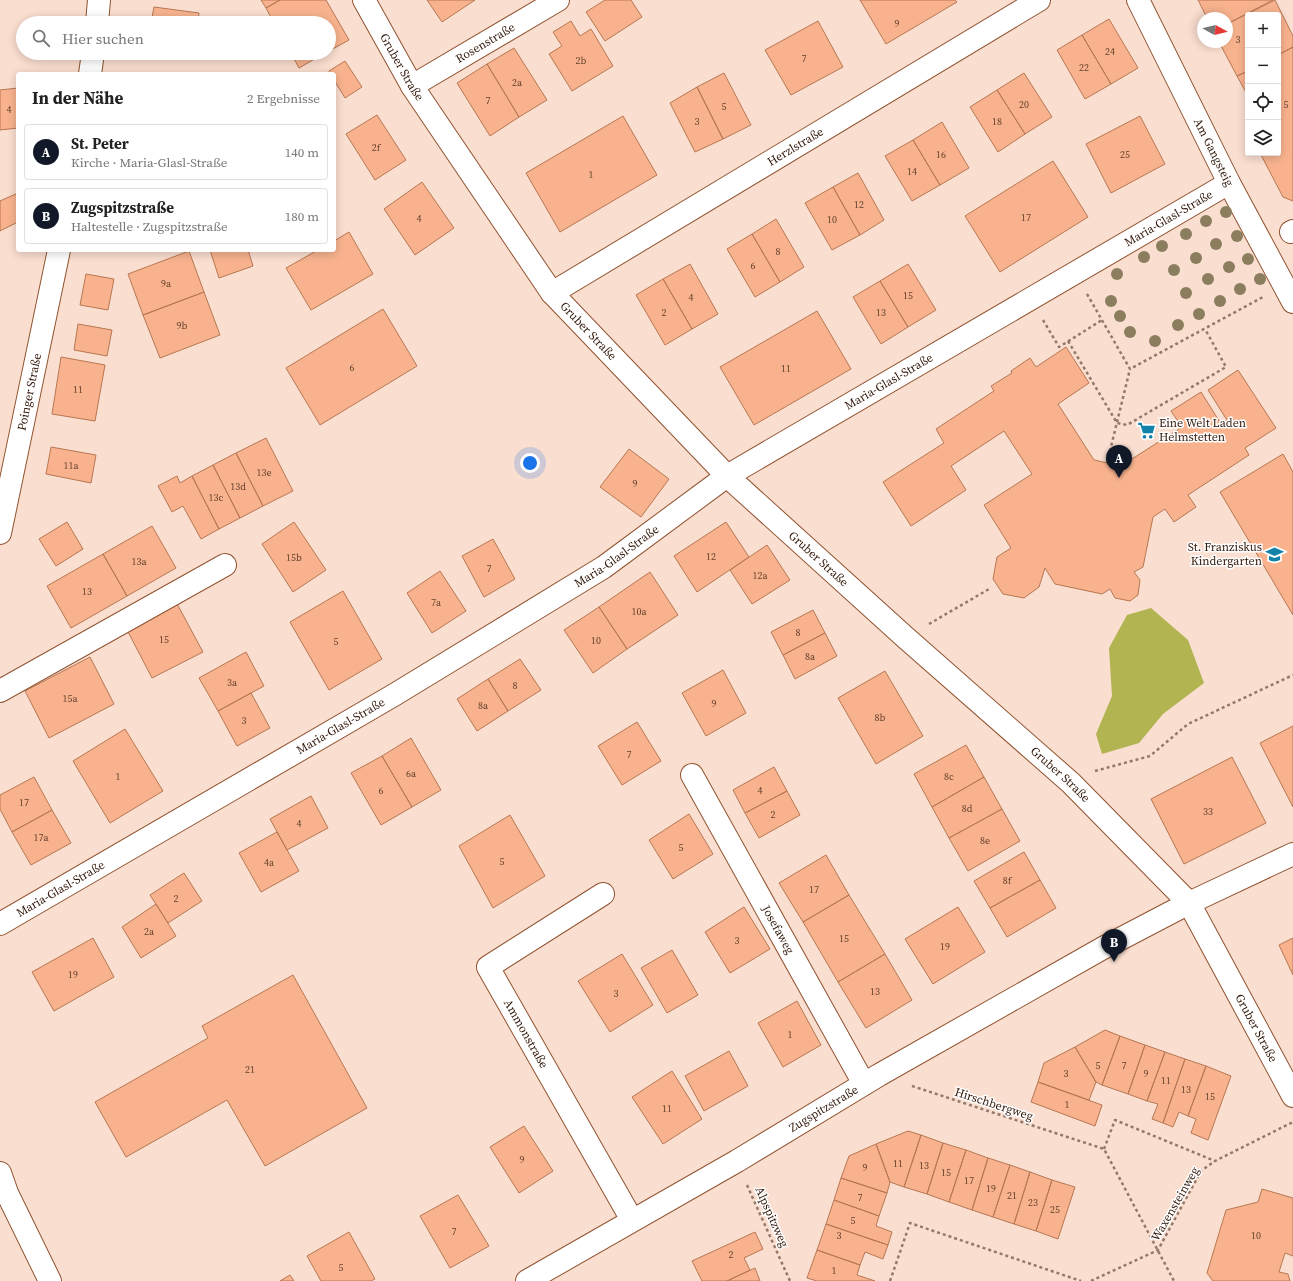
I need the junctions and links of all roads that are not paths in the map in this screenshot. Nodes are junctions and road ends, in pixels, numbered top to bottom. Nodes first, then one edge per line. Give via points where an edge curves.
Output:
1 (99, 0) edge
2 (364, 0) edge
3 (558, 0) edge
4 (1039, 0) edge
5 (1138, 0) edge
6 (98, 16) edge
7 (92, 60) edge
8 (90, 72) edge
9 (412, 86) junction
10 (1229, 183) junction
11 (60, 252) edge
12 (552, 292) junction
13 (1289, 293) edge
14 (727, 476) junction
15 (0, 533) edge
16 (225, 565) dead end
17 (0, 691) edge
18 (692, 775) dead end
19 (1293, 854) edge
20 (604, 894) dead end
21 (1189, 903) junction
22 (0, 924) edge
23 (872, 1079) junction
24 (1293, 1096) edge
25 (0, 1173) edge
26 (632, 1220) junction
27 (50, 1281) edge
28 (527, 1281) edge

1 - 6 street
2 - 9 street, Gruber Straße
3 - 9 street, Rosenstraße
4 - 12 street, Herzlstraße
5 - 10 street, Am Gangsteig
7 - 8 street
9 - 12 street, Gruber Straße
10 - 13 street, Am Gangsteig
10 - 14 street, Maria-Glasl-Straße
11 - 15 street, Poinger Straße
12 - 14 street, Gruber Straße
14 - 21 street, Gruber Straße via 1071,783
14 - 22 street, Maria-Glasl-Straße via 604,567 394,695
16 - 17 street
18 - 23 street, Josefaweg
19 - 21 street, Zugspitzstraße
20 - 26 street, Ammonstraße via 488,967
21 - 23 street, Zugspitzstraße via 1103,948
21 - 24 street, Gruber Straße
23 - 26 street, Zugspitzstraße via 737,1161
25 - 27 street via 7,1193
26 - 28 street, Zugspitzstraße

